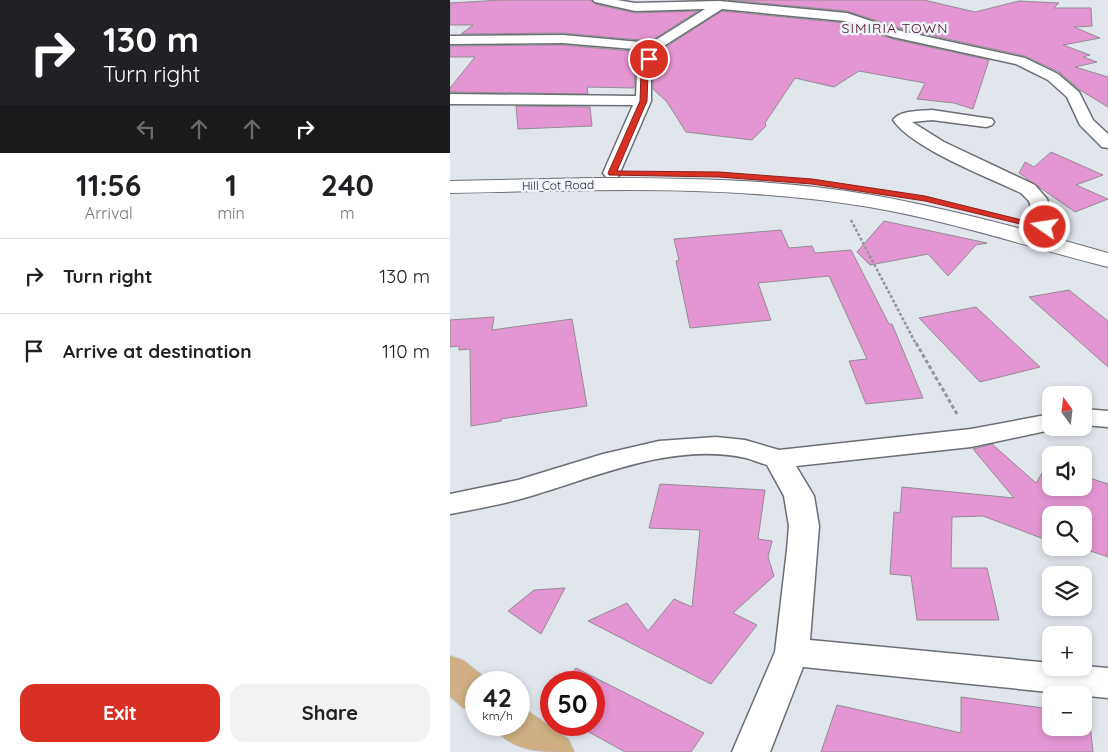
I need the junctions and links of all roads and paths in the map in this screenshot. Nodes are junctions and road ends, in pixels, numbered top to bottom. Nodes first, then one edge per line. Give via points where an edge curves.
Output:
1 (599, 0) edge
2 (723, 3) edge
3 (450, 40) edge
4 (653, 46) junction
5 (450, 99) edge
6 (643, 101) junction
7 (986, 122) dead end
8 (1108, 143) edge
9 (612, 173) junction
10 (450, 176) edge
11 (450, 187) edge
12 (837, 196) junction
13 (1045, 227) junction
14 (1108, 245) edge
15 (1108, 260) edge
16 (1092, 417) edge
17 (1108, 418) edge
18 (1042, 424) edge
19 (972, 438) junction
20 (778, 459) junction
21 (450, 504) edge
22 (792, 652) junction
23 (450, 672) edge
24 (1108, 683) edge
25 (465, 685) edge
26 (530, 736) edge
27 (553, 752) edge
28 (751, 752) edge

1 - 2 street via 635,7
2 - 4 street
2 - 8 street via 846,17 898,34 1020,61 1053,77 1074,95 1086,122
3 - 4 street via 563,39
4 - 6 street via 644,72
5 - 6 street
6 - 9 street
7 - 13 street via 925,115 901,120 903,125 927,140 1028,189 1038,199
9 - 10 main road, Hill Cot Road
9 - 13 main road, Hill Cot Road via 719,174 812,182 925,199
11 - 12 main road, Hill Cot Road via 692,185
12 - 15 main road, Hill Cot Road via 964,221
12 - 19 path via 896,309
13 - 14 main road, Hill Cot Road
16 - 17 street
18 - 19 street
19 - 20 street
20 - 21 street via 746,449 713,446 670,448 607,462 520,489
20 - 22 street via 799,496 804,526
22 - 24 street
22 - 28 street
23 - 25 main road
26 - 27 main road

